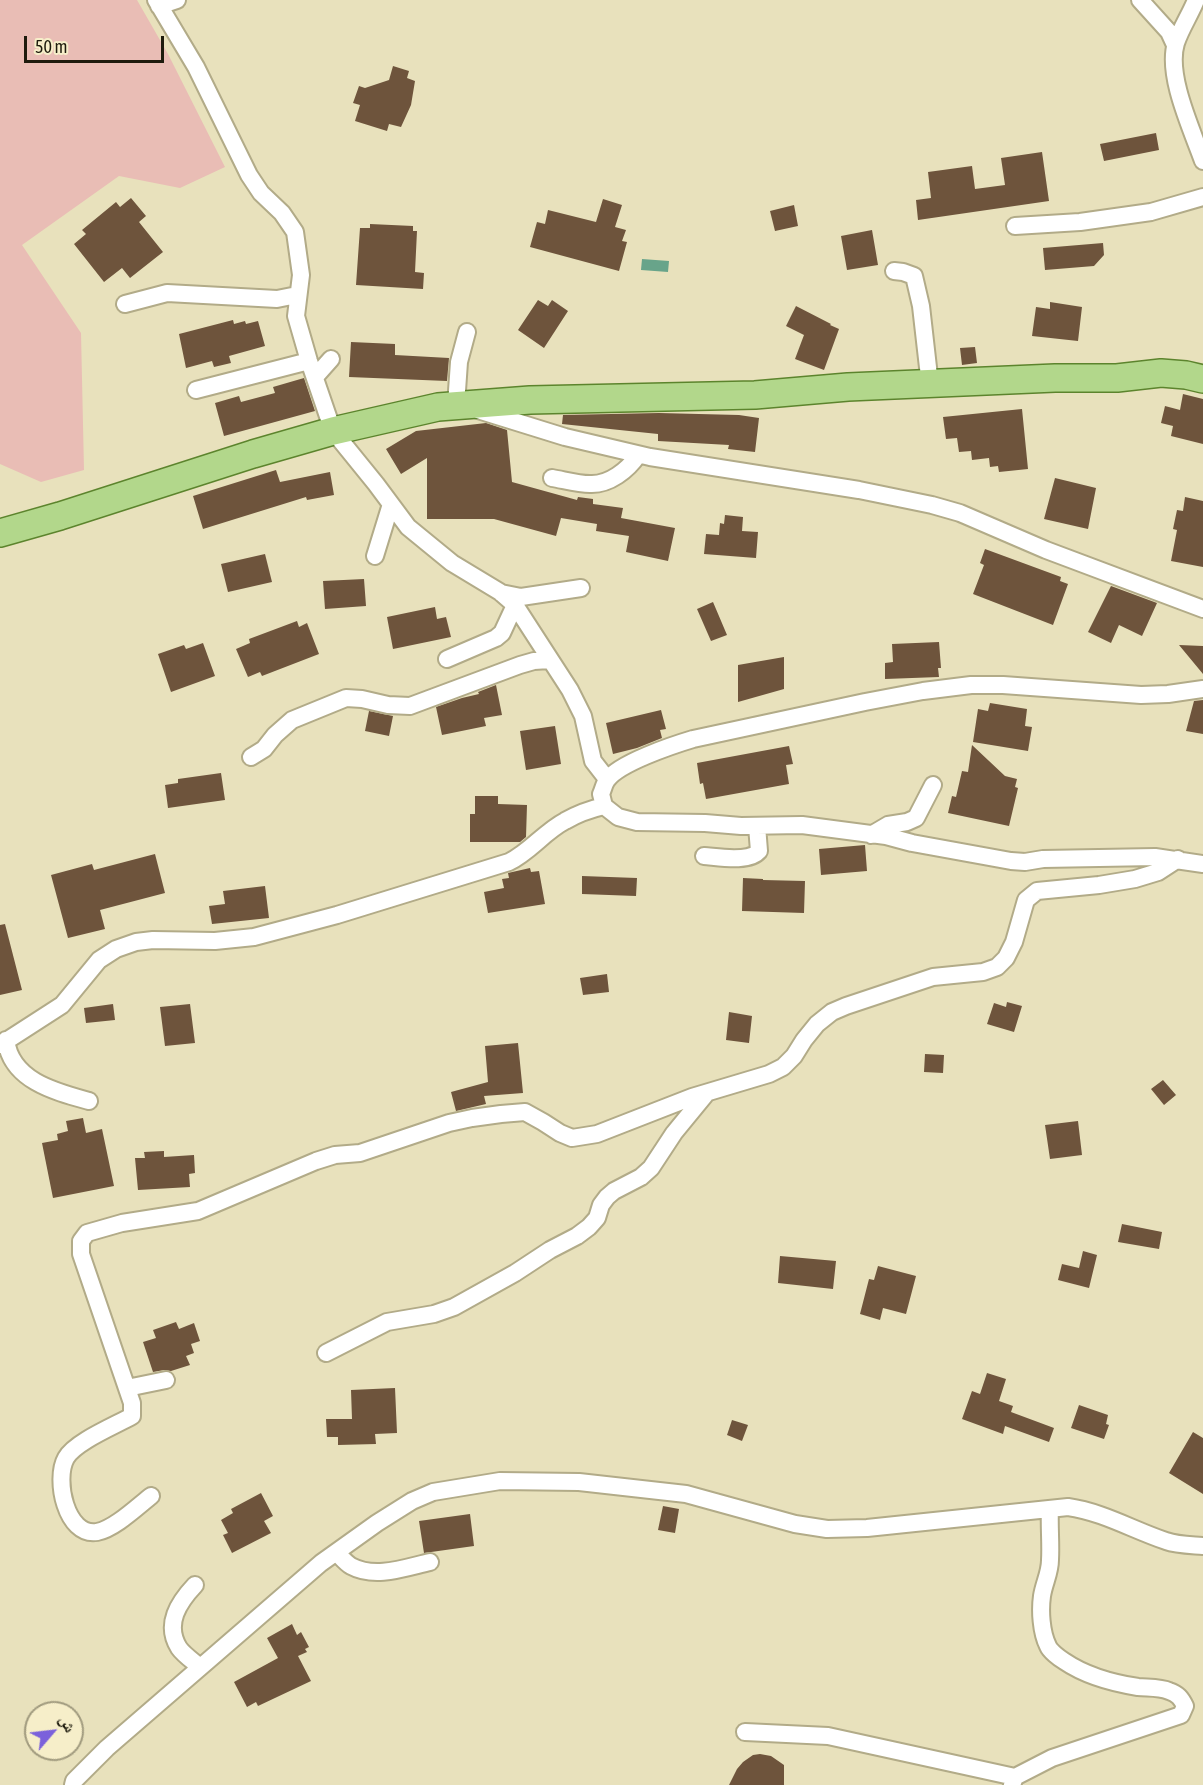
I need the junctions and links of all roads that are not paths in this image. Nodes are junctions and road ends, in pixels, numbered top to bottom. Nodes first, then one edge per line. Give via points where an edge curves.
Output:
1 (177, 0) edge
2 (1140, 0) edge
3 (1196, 0) edge
4 (158, 3) edge
5 (1175, 45) junction
6 (1203, 161) edge
7 (1203, 197) edge
8 (1015, 226) dead end
9 (894, 272) dead end
10 (297, 295) junction
11 (125, 304) dead end
12 (467, 332) dead end
13 (332, 359) dead end
14 (309, 361) junction
15 (315, 377) junction
16 (1203, 379) edge
17 (930, 385) junction
18 (196, 390) dead end
19 (459, 405) junction
20 (333, 431) junction
21 (638, 454) junction
22 (552, 478) dead end
23 (391, 504) junction
24 (0, 533) edge
25 (375, 556) dead end
26 (581, 588) dead end
27 (500, 592) junction
28 (515, 605) junction
29 (1203, 609) edge
30 (447, 659) dead end
31 (550, 660) junction
32 (1203, 689) edge
33 (251, 757) dead end
34 (607, 779) junction
35 (933, 784) dead end
36 (604, 806) junction
37 (757, 826) junction
38 (871, 835) junction
39 (704, 856) dead end
40 (1178, 860) junction
41 (1203, 864) edge
42 (3, 1042) edge
43 (706, 1093) junction
44 (89, 1101) dead end
45 (326, 1353) dead end
46 (166, 1380) dead end
47 (127, 1388) junction
48 (151, 1496) dead end
49 (1050, 1509) junction
50 (1203, 1546) edge
51 (337, 1553) junction
52 (430, 1562) dead end
53 (195, 1585) dead end
54 (200, 1667) junction
55 (745, 1732) dead end
56 (1013, 1781) edge
57 (73, 1785) edge

1 - 4 street
2 - 5 street
3 - 5 street
4 - 10 street via 196,67 249,175 295,232 301,275
5 - 6 street via 1176,81
7 - 8 street via 1151,212
9 - 17 street via 914,276
10 - 11 street via 277,299 167,293
10 - 14 street via 296,316
12 - 19 street via 459,362
13 - 15 street
14 - 15 street
14 - 18 street
15 - 20 street
16 - 17 main road via 1161,373
17 - 19 main road
19 - 20 main road via 409,412
19 - 21 street
20 - 23 street
20 - 24 main road
21 - 22 street via 632,464 600,483
21 - 29 street via 932,505
23 - 25 street
23 - 27 street via 408,527 452,563
26 - 27 street via 521,597
27 - 28 street
28 - 30 street via 496,638
28 - 31 street
31 - 33 street via 520,665 410,706 346,698 292,720
31 - 34 street via 577,703 593,761
32 - 34 street via 1141,694 971,685 923,691 693,739 639,759
34 - 36 street via 601,794
35 - 38 street via 916,818 888,825
36 - 37 street via 618,817 637,822
36 - 42 street via 564,821 509,862 337,915 254,937 153,940 116,949 99,960 62,1005
37 - 38 street via 802,825
37 - 39 street via 759,851 755,856
38 - 40 street via 1011,861 1131,857
40 - 41 street
40 - 43 street via 1135,879 1037,891 1026,900 1014,942 997,967 933,977 832,1012 817,1024 783,1067
42 - 44 street via 12,1061 30,1078 59,1094
43 - 45 street via 651,1168 607,1197 597,1218 577,1236 454,1307 387,1322
43 - 47 street via 585,1138 560,1134 525,1112 456,1121 360,1154 316,1161 198,1211 131,1221 87,1233 81,1241 81,1254
46 - 47 street
47 - 48 street via 132,1416 76,1445 66,1458 62,1494 67,1510 87,1532 111,1526
49 - 50 street via 1080,1509 1168,1542
49 - 51 street via 827,1529 676,1492 579,1482 500,1480 433,1492 412,1501
49 - 56 street via 1049,1575 1042,1595 1048,1647 1078,1670 1113,1682 1167,1690 1181,1697 1185,1706 1181,1715 1052,1758
51 - 52 street via 349,1565 378,1573
51 - 54 street
53 - 54 street via 180,1600 172,1625 180,1649
54 - 57 street via 107,1748
55 - 56 street via 828,1736

